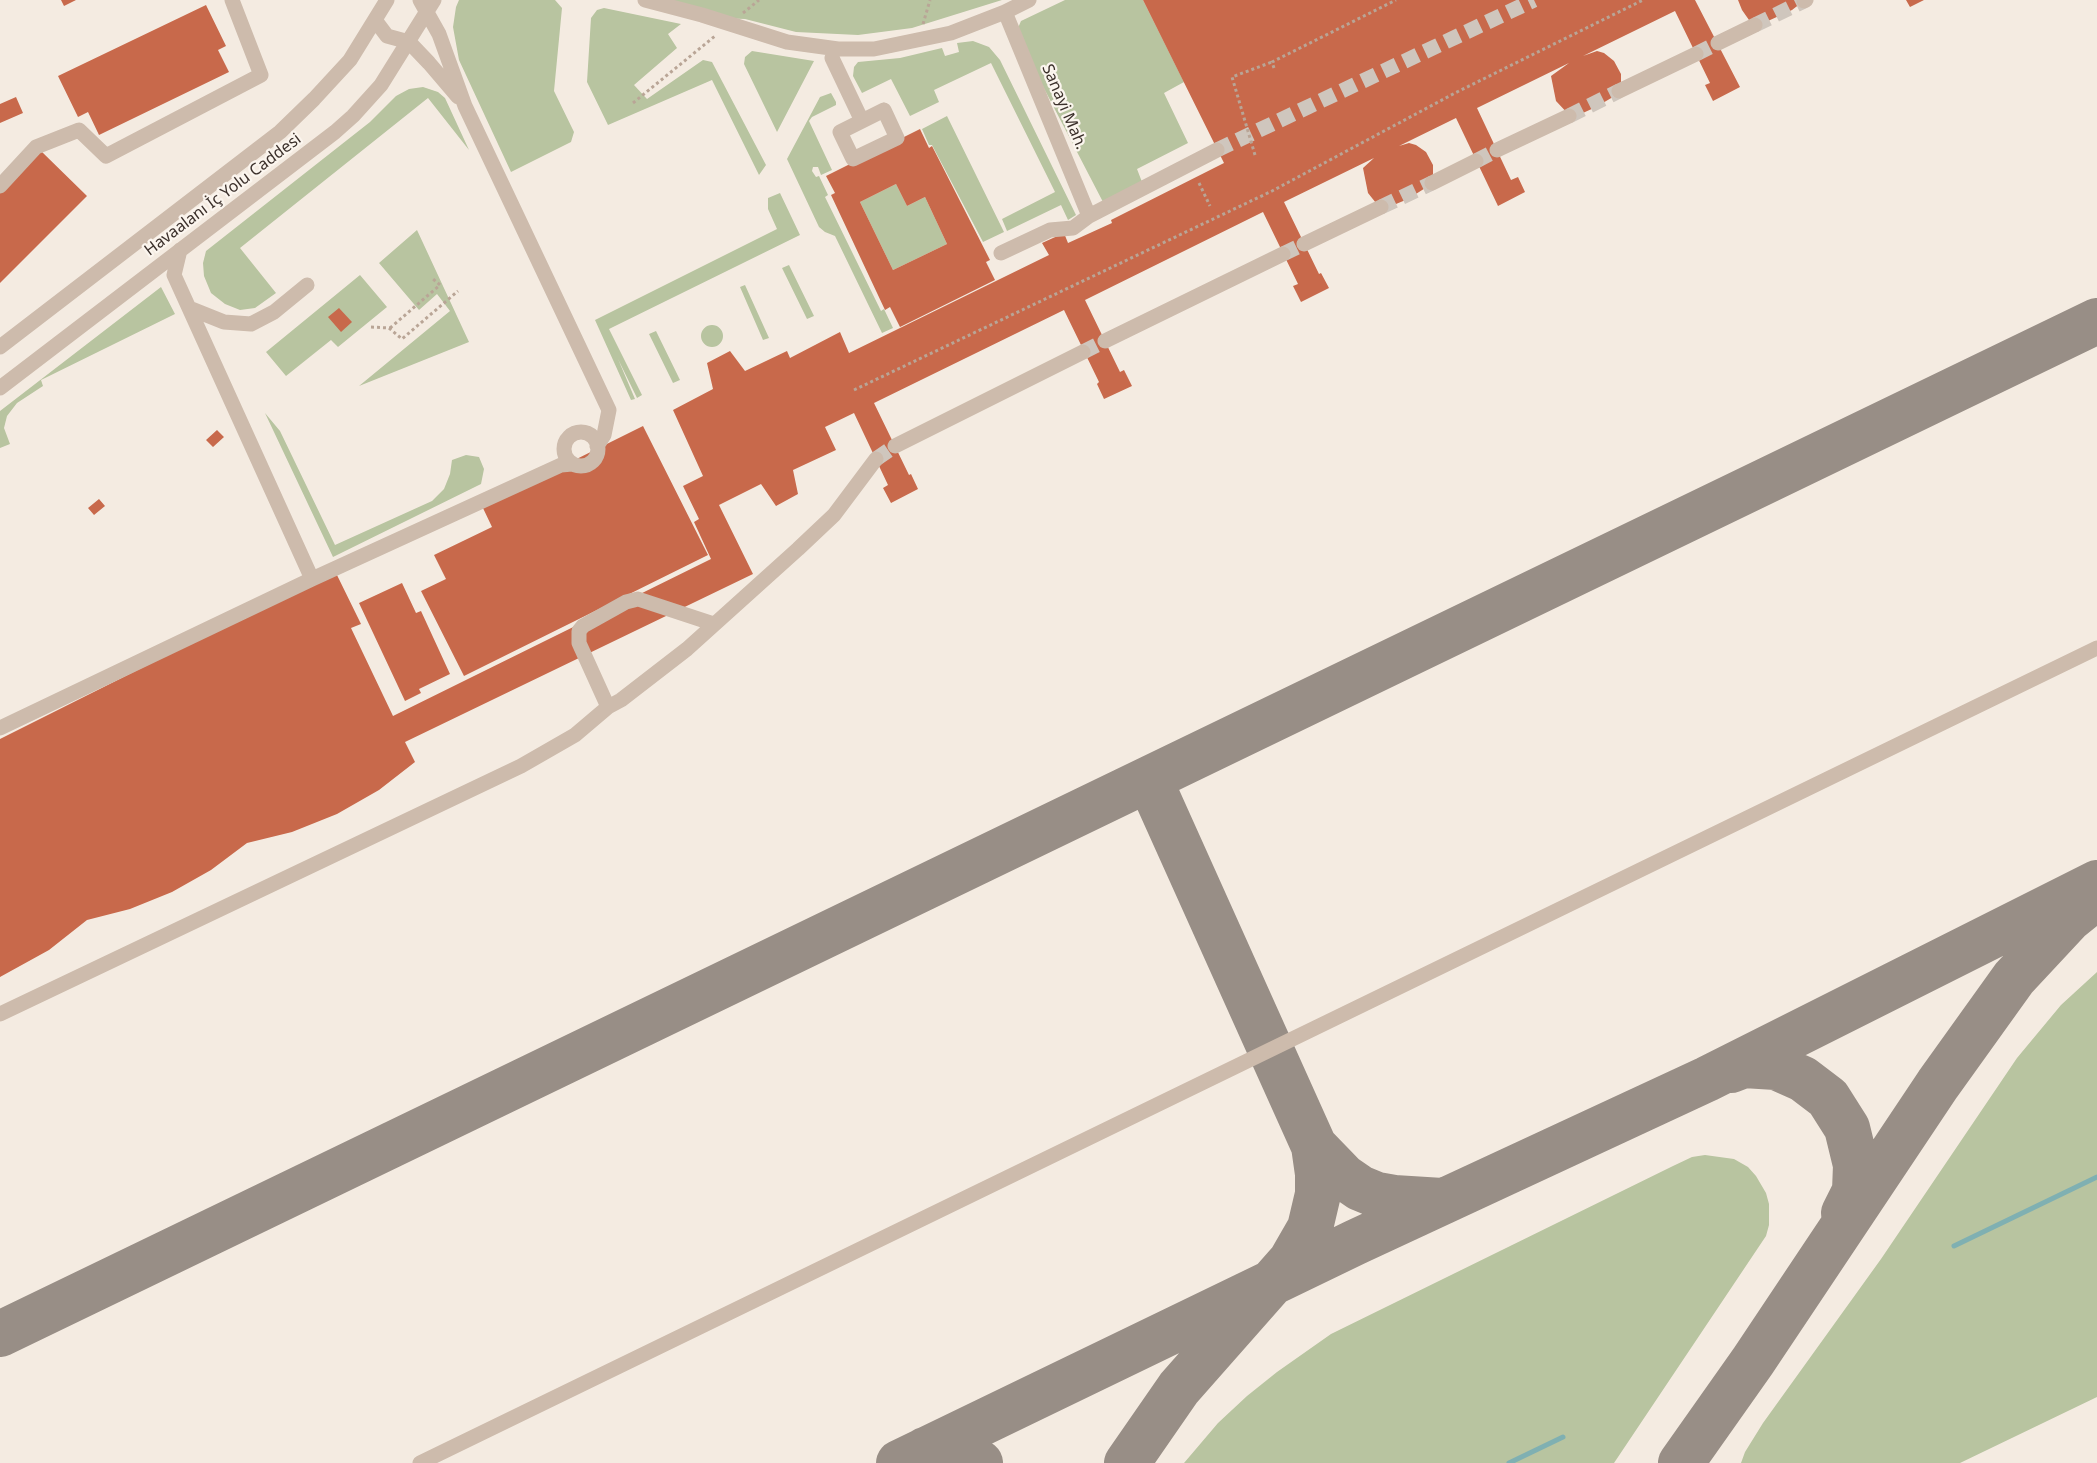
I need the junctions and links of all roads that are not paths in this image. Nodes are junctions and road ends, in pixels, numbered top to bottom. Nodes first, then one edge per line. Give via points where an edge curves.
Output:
1 (232, 0) edge
2 (387, 0) edge
3 (645, 0) edge
4 (1029, 0) edge
5 (427, 4) edge
6 (1005, 12) junction
7 (375, 20) junction
8 (1755, 25) tunnel mouth
9 (409, 42) junction
10 (1718, 43) tunnel mouth
11 (1696, 54) tunnel mouth
12 (832, 58) dead end
13 (1619, 91) tunnel mouth
14 (465, 106) junction
15 (1569, 116) tunnel mouth
16 (862, 121) dead end
17 (1217, 150) tunnel mouth
18 (1497, 150) tunnel mouth
19 (1476, 161) tunnel mouth
20 (1432, 183) tunnel mouth
21 (0, 186) edge
22 (1381, 207) tunnel mouth
23 (1089, 216) junction
24 (1304, 244) tunnel mouth
25 (180, 250) junction
26 (1001, 253) dead end
27 (1283, 254) tunnel mouth
28 (307, 285) dead end
29 (189, 308) junction
30 (1105, 341) tunnel mouth
31 (0, 347) edge
32 (1083, 352) tunnel mouth
33 (0, 388) edge
34 (597, 447) junction
35 (895, 447) tunnel mouth
36 (876, 459) tunnel mouth
37 (572, 464) junction
38 (312, 579) junction
39 (714, 624) junction
40 (2097, 648) edge
41 (608, 707) junction
42 (0, 728) edge
43 (0, 1014) edge
44 (420, 1463) edge

1 - 21 street via 261,75 106,156 79,129 36,147
2 - 7 street, Havaalanı İç Yolu Caddesi
3 - 6 street via 787,42 838,49 874,49 951,33
4 - 6 street
5 - 9 street, Havaalanı İç Yolu Caddesi
5 - 14 street
6 - 23 street, Sanayi Mah.
7 - 9 street via 387,36
7 - 31 street, Havaalanı İç Yolu Caddesi via 350,60 280,132
8 - 10 street
9 - 14 street
9 - 25 street, Havaalanı İç Yolu Caddesi via 381,85 353,116
11 - 13 street
12 - 16 street
14 - 34 street via 609,410
15 - 18 street
17 - 23 street
19 - 20 street
22 - 24 street
23 - 26 street via 1073,228 1050,230
25 - 29 street via 174,275
25 - 33 street, Havaalanı İç Yolu Caddesi
27 - 30 street
28 - 29 street via 274,312 251,324 224,322
29 - 38 street
32 - 35 street
34 - 37 street via 593,461 587,465
34 - 37 street via 586,433 572,434 564,452
36 - 39 street via 834,515
37 - 38 street via 561,465
38 - 42 street
39 - 41 street via 687,649
39 - 41 street via 638,600 626,602 583,626 578,637
40 - 44 street
41 - 43 street via 575,735 521,766

